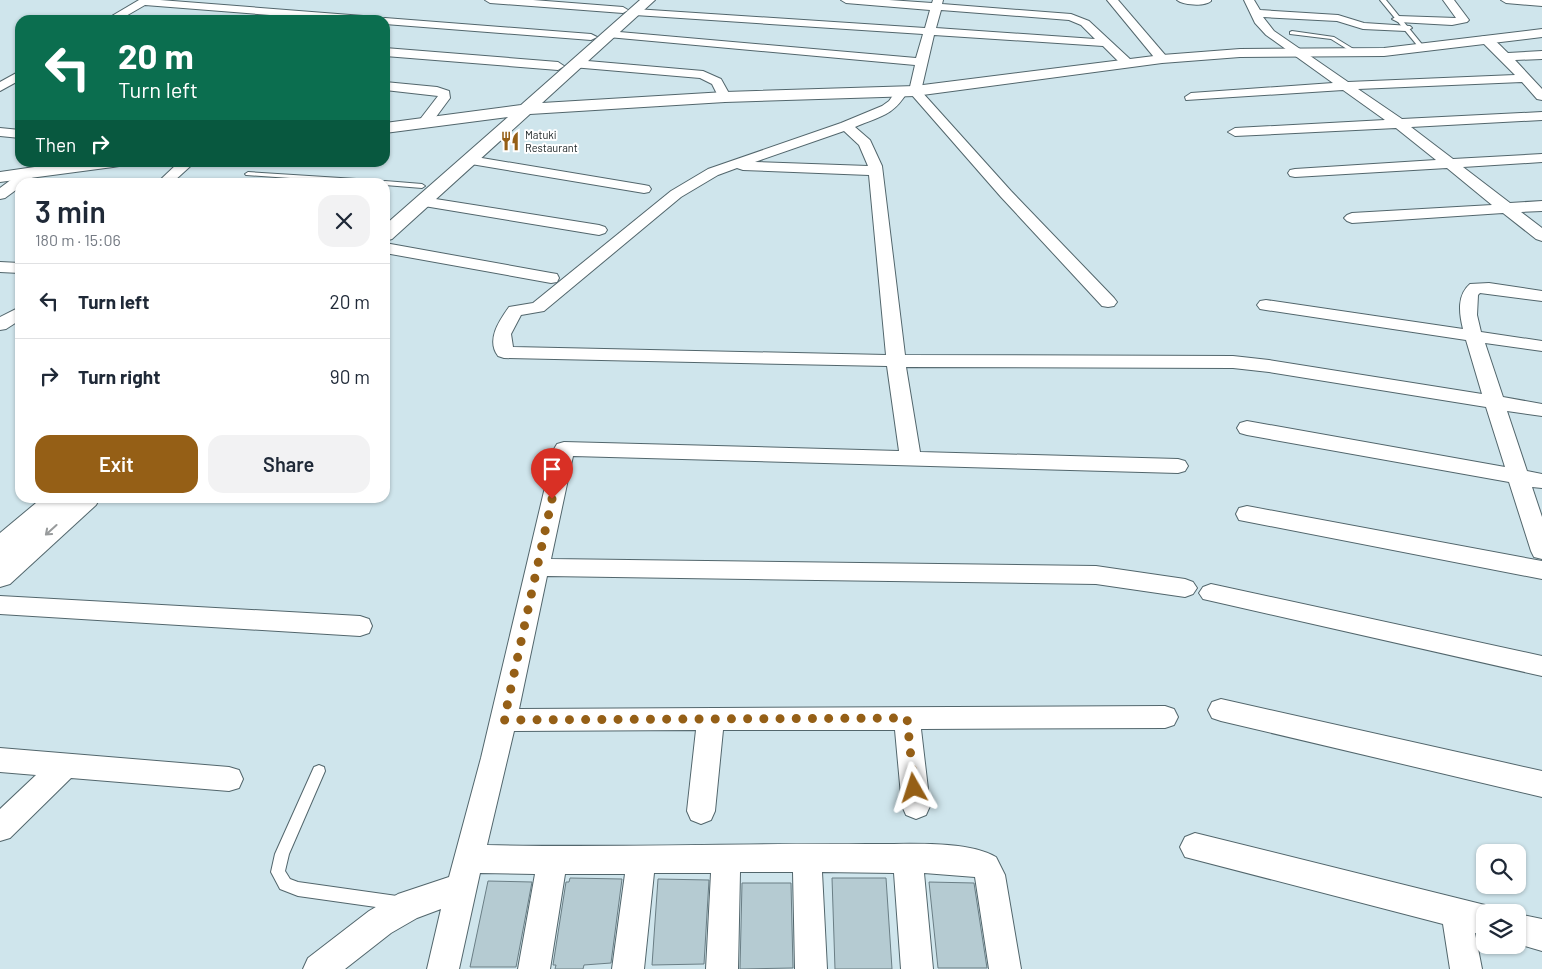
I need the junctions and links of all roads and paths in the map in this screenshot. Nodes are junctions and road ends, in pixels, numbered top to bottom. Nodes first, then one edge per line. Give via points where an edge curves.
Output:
1 (490, 0) edge
2 (648, 0) edge
3 (846, 0) edge
4 (1112, 0) edge
5 (1182, 0) edge
6 (1250, 0) edge
7 (1382, 0) edge
8 (1448, 0) edge
9 (1506, 0) edge
10 (145, 1) edge
11 (1206, 1) dead end
12 (938, 3) edge
13 (1542, 3) edge
14 (298, 4) dead end
15 (631, 7) edge
16 (285, 13) junction
17 (1256, 13) junction
18 (120, 15) edge
19 (282, 15) edge
20 (311, 15) edge
21 (1398, 19) junction
22 (390, 21) edge
23 (1406, 28) junction
24 (930, 32) junction
25 (1292, 33) dead end
26 (1542, 33) edge
27 (608, 34) junction
28 (591, 37) junction
29 (1485, 39) junction
30 (1105, 43) junction
31 (1422, 48) junction
32 (390, 52) edge
33 (1301, 53) junction
34 (1357, 53) junction
35 (1542, 55) edge
36 (1505, 57) junction
37 (1162, 59) junction
38 (921, 62) junction
39 (576, 64) junction
40 (1127, 64) junction
41 (558, 66) junction
42 (15, 78) edge
43 (1526, 78) junction
44 (390, 86) edge
45 (1348, 86) junction
46 (0, 89) edge
47 (15, 91) edge
48 (908, 91) junction
49 (1540, 91) edge
50 (725, 97) junction
51 (1191, 97) dead end
52 (528, 109) junction
53 (507, 112) junction
54 (1542, 116) edge
55 (425, 122) junction
56 (1398, 123) junction
57 (846, 126) junction
58 (390, 127) edge
59 (0, 132) edge
60 (1235, 132) dead end
61 (15, 134) edge
62 (1542, 158) edge
63 (470, 160) junction
64 (1449, 163) junction
65 (731, 166) junction
66 (51, 167) edge
67 (182, 167) edge
68 (875, 171) junction
69 (29, 173) junction
70 (1295, 173) dead end
71 (248, 174) dead end
72 (0, 177) edge
73 (22, 178) edge
74 (170, 178) edge
75 (310, 178) edge
76 (15, 183) edge
77 (390, 184) edge
78 (644, 188) dead end
79 (0, 194) edge
80 (423, 194) junction
81 (1542, 206) edge
82 (1508, 208) junction
83 (390, 215) edge
84 (1352, 218) dead end
85 (390, 230) edge
86 (599, 230) dead end
87 (1542, 236) edge
88 (390, 249) edge
89 (0, 267) edge
90 (15, 268) edge
91 (551, 278) dead end
92 (1542, 296) edge
93 (1108, 302) dead end
94 (1266, 305) dead end
95 (15, 315) edge
96 (0, 325) edge
97 (1473, 334) junction
98 (1542, 346) edge
99 (896, 361) junction
100 (1494, 403) junction
101 (1542, 410) edge
102 (1247, 428) dead end
103 (910, 457) junction
104 (1178, 466) dead end
105 (1519, 476) junction
106 (1542, 480) edge
107 (53, 503) edge
108 (81, 503) edge
109 (1247, 514) dead end
110 (0, 550) edge
111 (1542, 551) edge
112 (537, 567) junction
113 (1542, 570) edge
114 (0, 576) edge
115 (1184, 588) dead end
116 (1212, 593) dead end
117 (0, 605) edge
118 (360, 626) dead end
119 (1542, 666) edge
120 (1222, 710) dead end
121 (1165, 717) dead end
122 (711, 718) junction
123 (907, 718) junction
124 (504, 720) junction
125 (0, 760) edge
126 (66, 765) junction
127 (319, 771) dead end
128 (229, 779) dead end
129 (1542, 784) edge
130 (916, 806) dead end
131 (701, 811) dead end
132 (0, 828) edge
133 (1195, 847) dead end
134 (726, 857) junction
135 (807, 858) junction
136 (641, 860) junction
137 (908, 860) junction
138 (552, 862) junction
139 (465, 873) junction
140 (409, 905) junction
141 (1471, 917) edge
142 (1526, 931) edge
143 (1542, 935) edge
144 (319, 969) edge
145 (443, 969) edge
146 (534, 969) edge
147 (628, 969) edge
148 (722, 969) edge
149 (811, 969) edge
150 (917, 969) edge
151 (1005, 969) edge
152 (1466, 969) edge

1 - 15 street
2 - 15 street
3 - 12 street
4 - 37 street
5 - 11 street
6 - 17 street
7 - 21 lane
8 - 21 street via 1463,20
9 - 13 street
10 - 16 street
10 - 18 street
12 - 24 street
12 - 30 street via 1071,17 1085,23
14 - 16 street
15 - 24 street
15 - 27 street
15 - 28 street
16 - 19 street
16 - 20 street
17 - 23 street via 1338,18 1363,26
17 - 33 street via 1261,24
21 - 23 lane
22 - 28 street
23 - 31 lane
24 - 30 street
24 - 38 street
25 - 34 lane via 1332,38
26 - 29 street
27 - 38 street
27 - 39 street
28 - 41 street
29 - 31 street
29 - 36 street
30 - 40 street
31 - 34 street
32 - 41 street
33 - 34 street
33 - 37 street via 1233,53
33 - 45 street
35 - 36 street
36 - 43 street
37 - 40 street
38 - 48 street
39 - 50 street via 703,76 717,82
39 - 52 street
40 - 48 street
41 - 53 street
42 - 46 street
43 - 45 street
43 - 49 street
44 - 55 street via 444,94
45 - 51 street
45 - 56 street
46 - 47 street
48 - 50 street
48 - 57 street via 887,109
48 - 93 street
50 - 52 street
52 - 53 street
52 - 63 street
53 - 55 street
53 - 80 street
54 - 56 street
55 - 58 street
56 - 60 street
56 - 64 street
57 - 65 street
57 - 68 street via 866,143
59 - 61 street
62 - 64 street
63 - 78 street
63 - 80 street
64 - 70 street
64 - 82 street
65 - 68 street
65 - 99 street via 713,172 676,194 538,307 515,312 502,334 504,352
66 - 69 street
67 - 74 street
68 - 99 street
69 - 72 street
69 - 73 street
71 - 75 lane
76 - 79 street
77 - 80 lane
80 - 83 street
80 - 85 street
80 - 86 street
81 - 82 street
82 - 84 street
82 - 87 street
88 - 91 street
89 - 90 street
92 - 97 street via 1476,288 1470,293 1468,315
94 - 97 street
95 - 96 street
97 - 98 street
97 - 100 street
99 - 100 street via 1233,362
99 - 103 street
100 - 101 street
100 - 105 street
102 - 105 street
103 - 104 street
103 - 112 street via 564,449
105 - 106 street
105 - 111 street
107 - 110 street
108 -> 114 street
109 - 113 street
112 - 115 street via 1096,575
112 - 124 street
116 - 119 street
117 - 118 street
120 - 129 street
121 - 123 street
122 - 123 street
122 - 124 street
122 - 131 street
123 - 130 street
124 - 139 street
125 - 126 street
126 - 128 street
126 - 132 street
127 - 140 lane via 282,854 278,872 285,884 298,890
133 - 141 street
134 - 135 street
134 - 136 street
134 - 148 street
135 - 137 street
135 - 149 street
136 - 138 street
136 - 147 street
137 - 150 street
137 - 151 street via 968,862 986,867
138 - 139 street
138 - 146 street
139 - 140 street
139 - 145 street
140 - 144 street via 380,922
141 - 152 street
142 - 143 street

